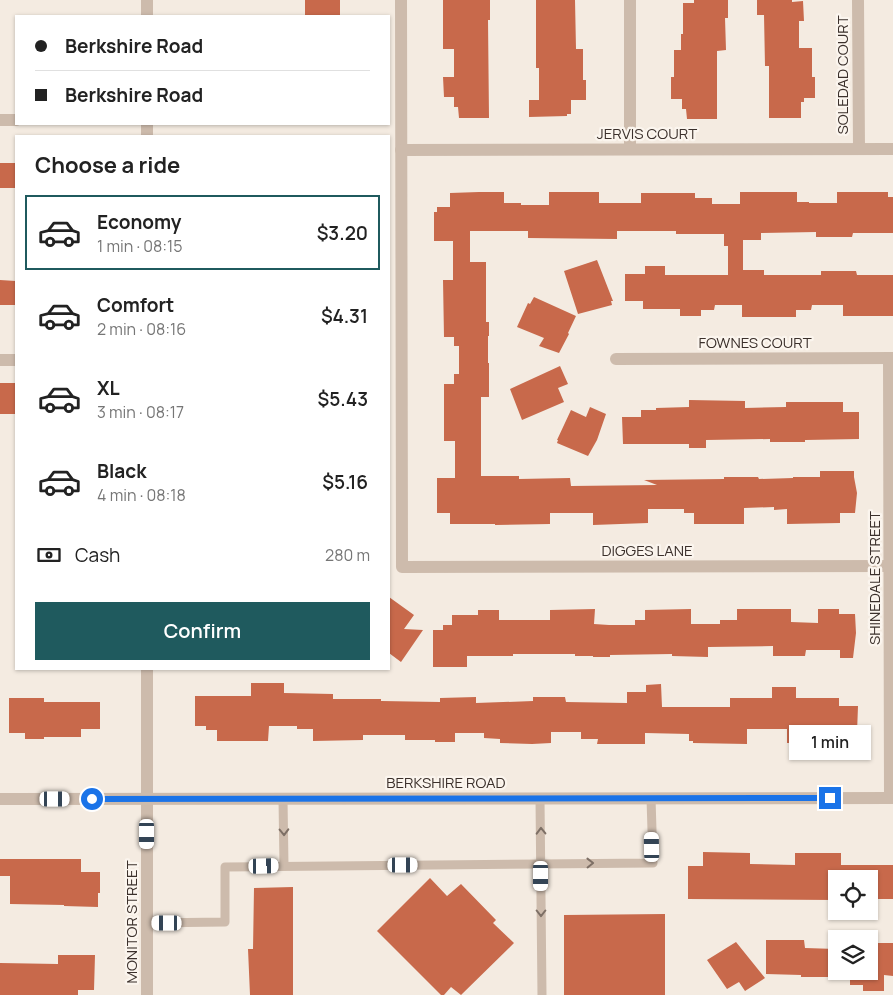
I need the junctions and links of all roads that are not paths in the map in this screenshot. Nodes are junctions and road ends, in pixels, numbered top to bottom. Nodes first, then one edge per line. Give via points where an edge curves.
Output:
1 (147, 0) edge
2 (401, 0) edge
3 (630, 1) edge
4 (858, 1) edge
5 (147, 15) edge
6 (0, 120) edge
7 (15, 120) edge
8 (630, 149) junction
9 (859, 149) junction
10 (893, 149) edge
11 (401, 150) junction
12 (891, 358) edge
13 (395, 359) edge
14 (616, 359) dead end
15 (0, 360) edge
16 (15, 360) edge
17 (891, 566) edge
18 (147, 670) edge
19 (540, 798) junction
20 (651, 798) junction
21 (892, 798) edge
22 (0, 799) edge
23 (147, 799) junction
24 (283, 799) junction
25 (541, 864) junction
26 (284, 866) junction
27 (147, 923) junction
28 (147, 995) edge
29 (542, 995) edge

1 - 5 street
2 - 11 street
3 - 8 street
4 - 9 street, SOLEDAD COURT
6 - 7 street
8 - 9 street, JERVIS COURT
8 - 11 street, JERVIS COURT
9 - 10 street, JERVIS COURT
11 - 13 street
12 - 14 street, FOWNES COURT
12 - 17 street, SHINEDALE STREET
13 - 17 street, DIGGES LANE via 402,567
15 - 16 street
17 - 21 street, SHINEDALE STREET
18 - 23 street, MONITOR STREET
19 - 20 street, BERKSHIRE ROAD
19 - 24 street, BERKSHIRE ROAD
25 -> 19 lane
20 - 21 street, BERKSHIRE ROAD
25 -> 20 lane via 653,863
22 - 23 street, BERKSHIRE ROAD
23 - 24 street, BERKSHIRE ROAD
23 - 27 street, MONITOR STREET
24 -> 26 lane
25 - 26 lane
25 -> 29 lane
26 - 27 lane via 225,867 225,922
27 - 28 street, MONITOR STREET

